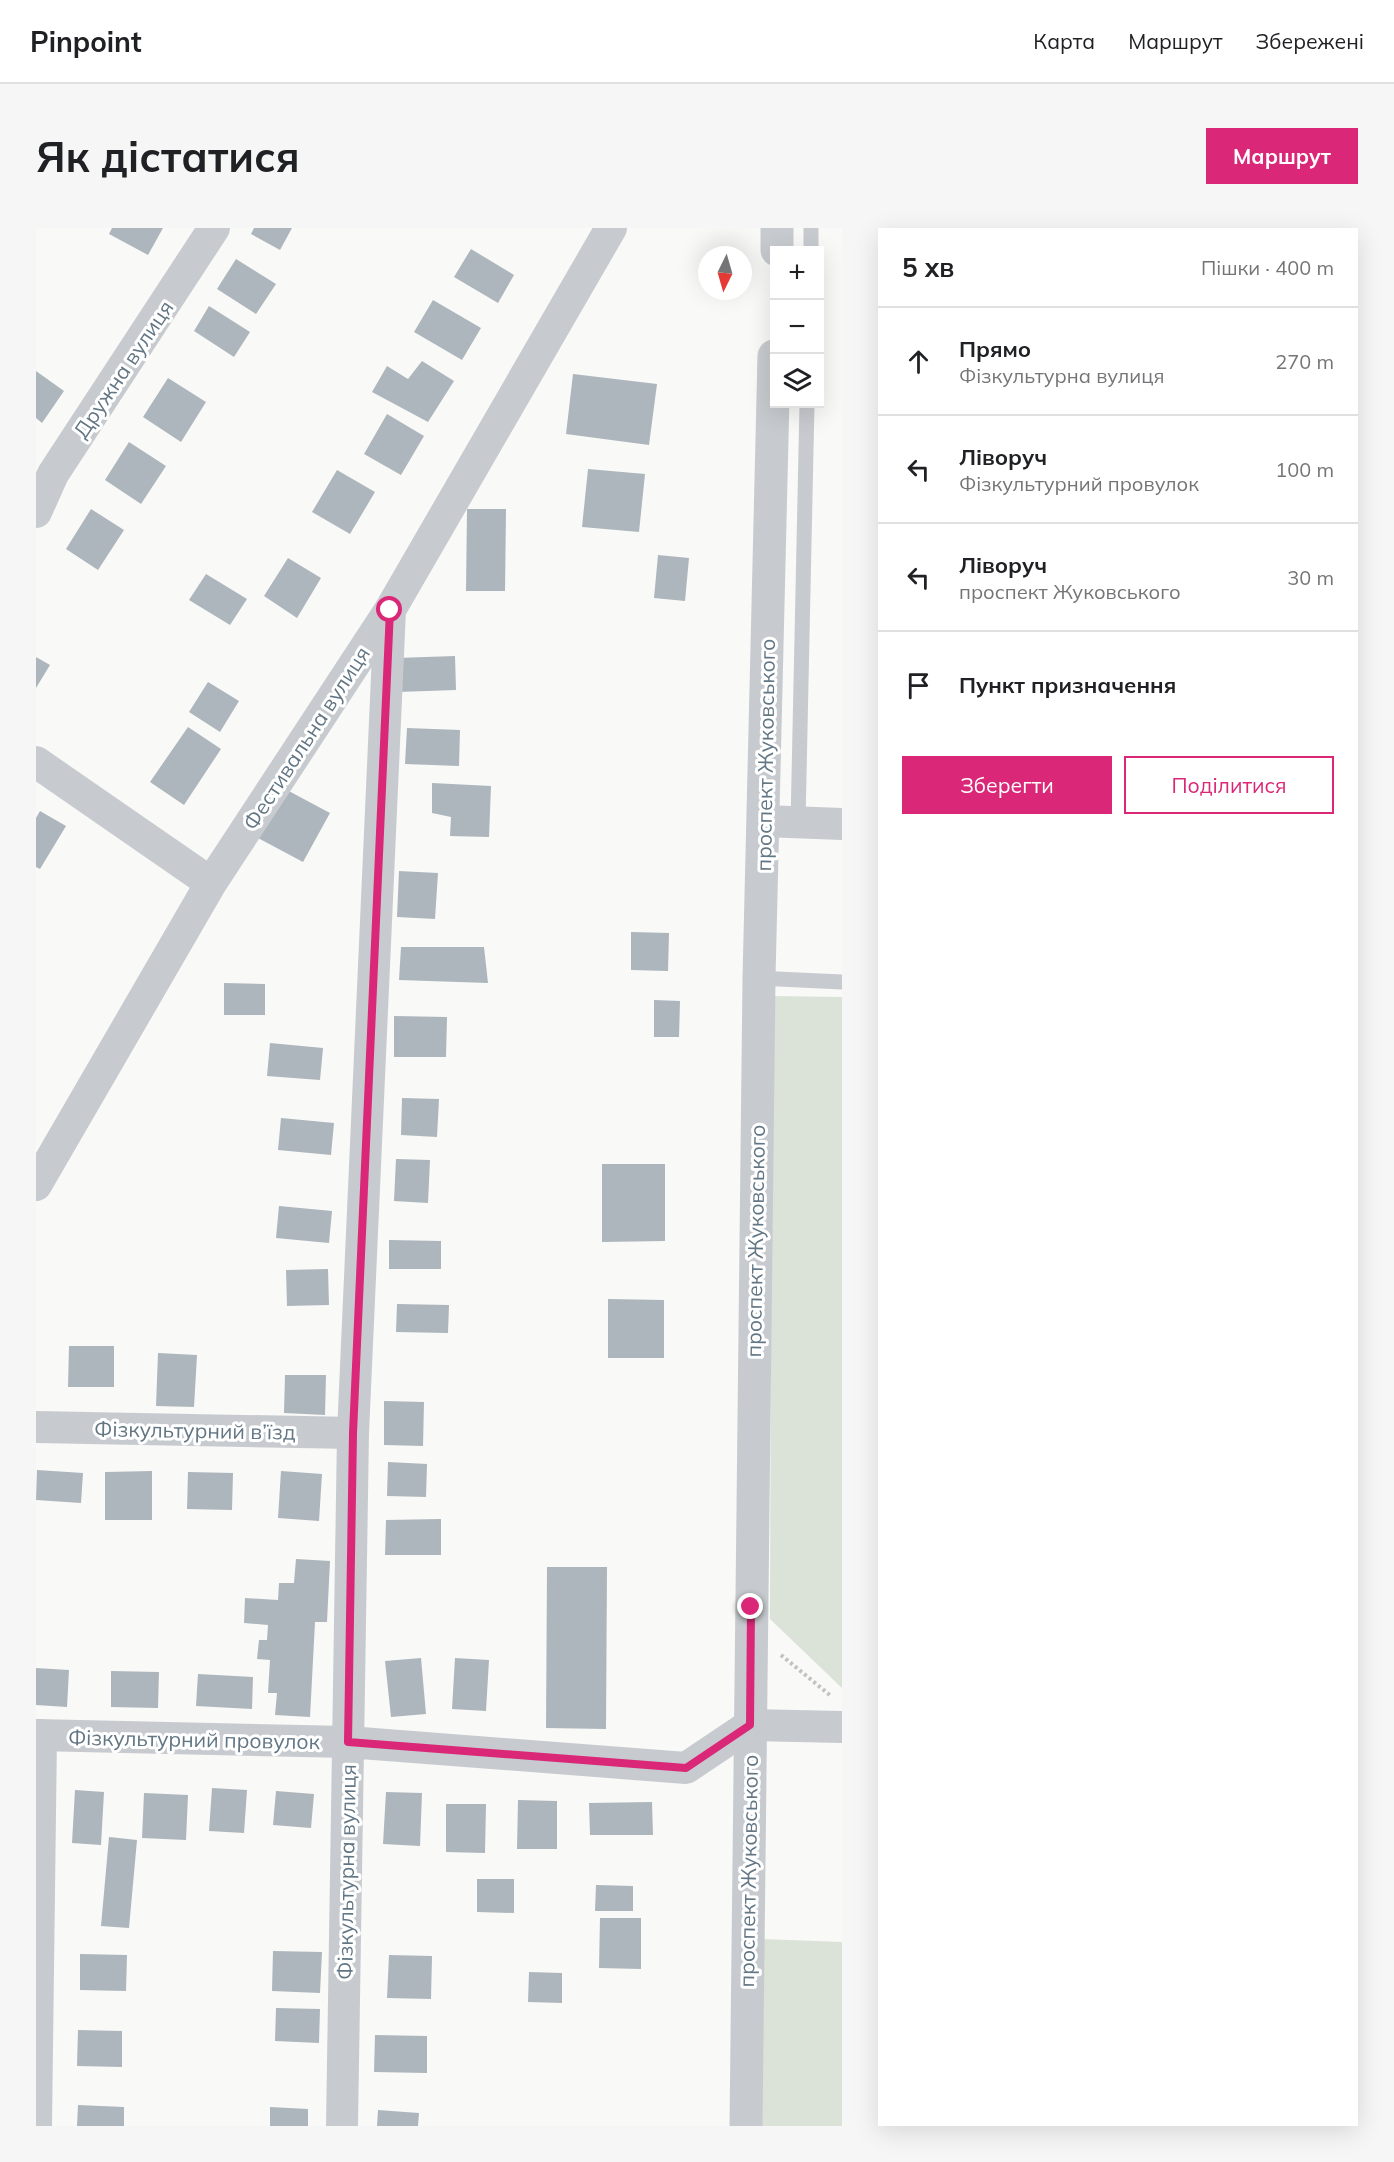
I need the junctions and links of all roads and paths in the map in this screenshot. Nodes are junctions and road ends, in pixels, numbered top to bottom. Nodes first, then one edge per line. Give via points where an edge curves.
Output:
1 (611, 228) edge
2 (777, 228) edge
3 (811, 228) edge
4 (203, 233) edge
5 (777, 246) edge
6 (811, 246) edge
7 (773, 408) edge
8 (807, 408) edge
9 (44, 468) edge
10 (36, 512) edge
11 (390, 610) junction
12 (36, 762) edge
13 (764, 821) junction
14 (798, 823) junction
15 (842, 824) edge
16 (211, 883) junction
17 (759, 978) junction
18 (842, 981) edge
19 (36, 1185) edge
20 (36, 1427) edge
21 (353, 1433) junction
22 (780, 1655) dead end
23 (838, 1713) edge
24 (750, 1725) junction
25 (39, 1735) edge
26 (348, 1742) junction
27 (36, 2126) edge
28 (342, 2126) edge
29 (746, 2126) edge

1 - 11 street, Фестивальна вулиця
2 - 5 street
3 - 6 lane
4 - 9 street, Дружна вулиця
7 - 13 street, проспект Жуковського
8 - 14 lane
9 - 10 street, Дружна вулиця
11 - 16 street, Фестивальна вулиця
11 - 21 street, Фізкультурна вулиця
12 - 16 street
13 - 14 street
13 - 17 street, проспект Жуковського
14 - 15 street
16 - 19 street, Фестивальна вулиця
17 - 18 lane
17 - 24 street, проспект Жуковського
20 - 21 street, Фізкультурний в’їзд
21 - 26 street, Фізкультурна вулиця
22 - 23 path
23 - 24 street
24 - 26 street, Фізкультурний провулок via 686,1768
24 - 29 street, проспект Жуковського
25 - 26 street, Фізкультурний провулок
25 - 27 street
26 - 28 street, Фізкультурна вулиця

